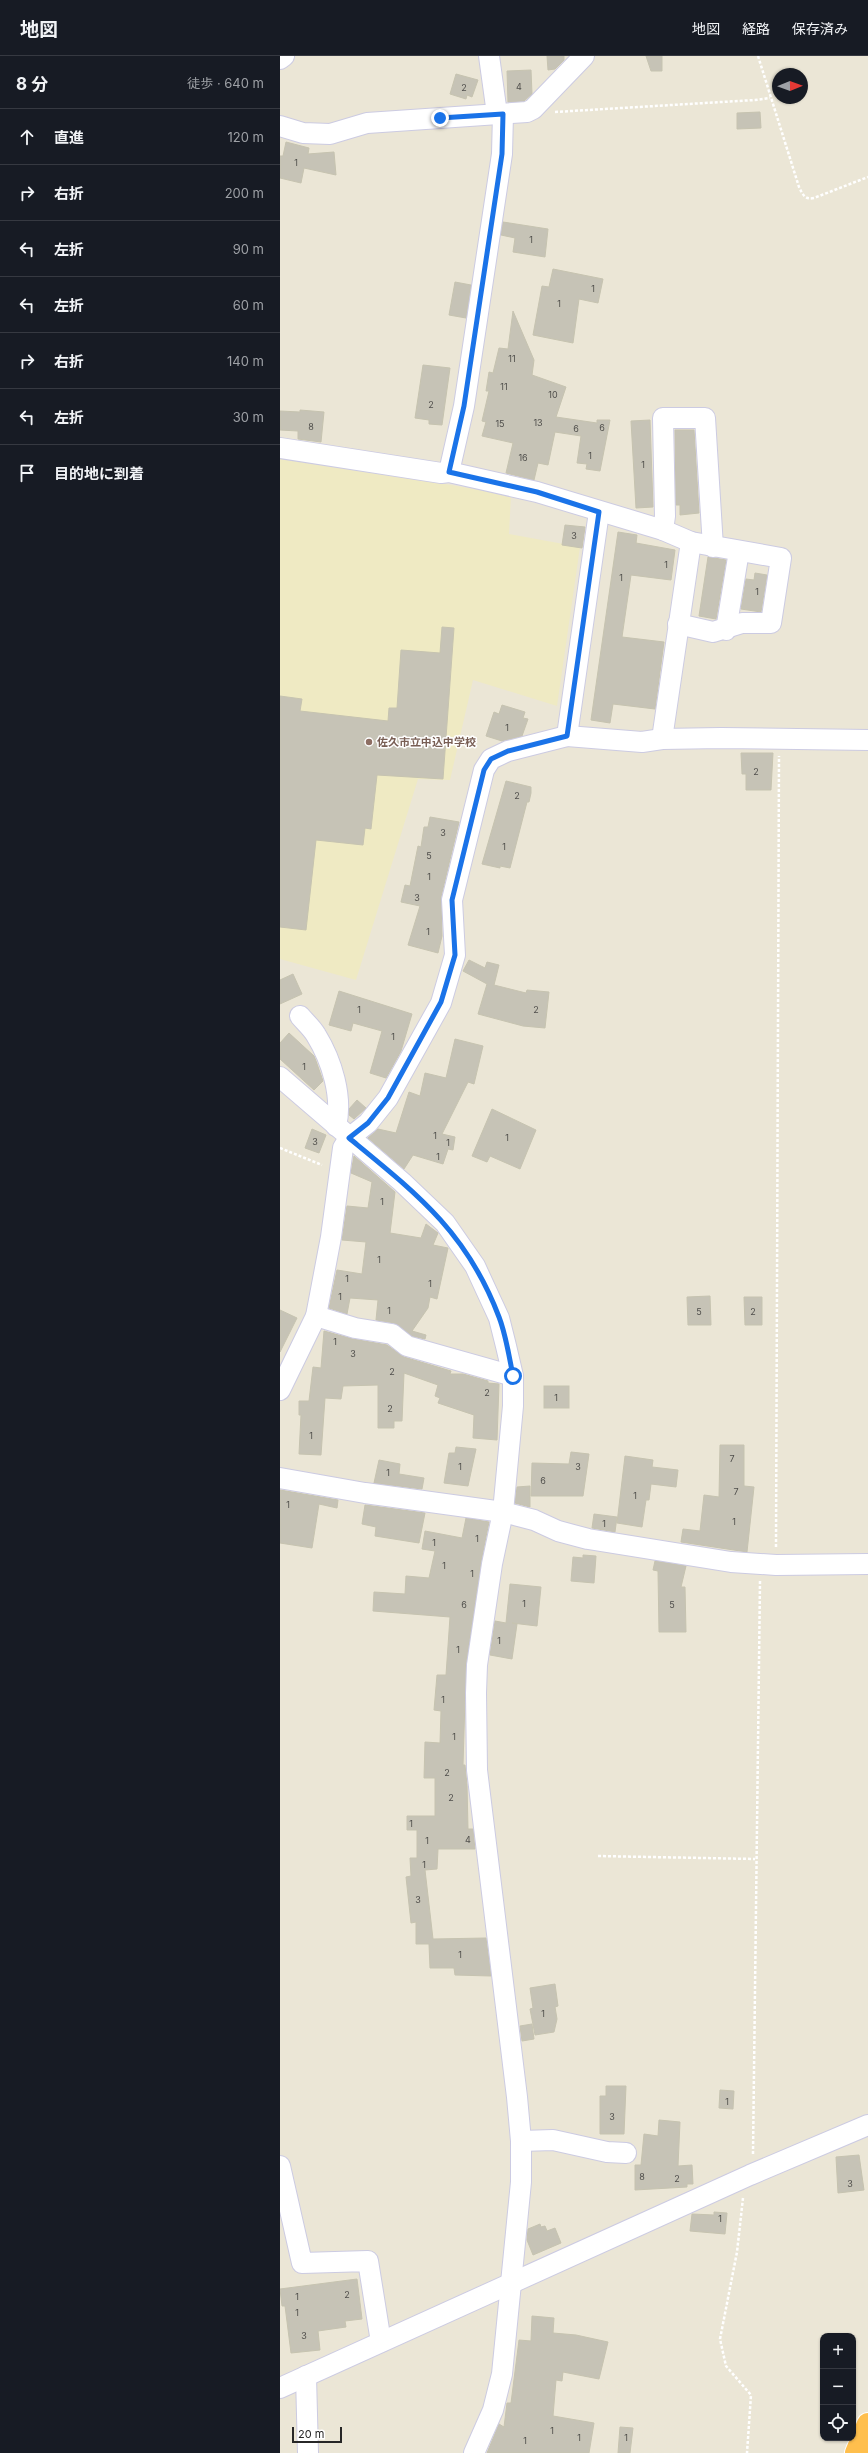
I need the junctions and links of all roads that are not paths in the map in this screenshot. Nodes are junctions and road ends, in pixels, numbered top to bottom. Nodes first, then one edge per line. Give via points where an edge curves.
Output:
1 (284, 56) edge
2 (489, 56) edge
3 (584, 56) edge
4 (280, 59) edge
5 (500, 114) junction
6 (280, 126) edge
7 (280, 448) edge
8 (449, 472) junction
9 (599, 512) junction
10 (663, 530) junction
11 (691, 542) junction
12 (713, 547) junction
13 (739, 551) junction
14 (678, 624) junction
15 (726, 630) junction
16 (567, 736) junction
17 (662, 739) junction
18 (868, 740) edge
19 (300, 1016) dead end
20 (280, 1077) edge
21 (342, 1132) junction
22 (316, 1316) junction
23 (513, 1376) junction
24 (280, 1390) edge
25 (280, 1478) edge
26 (503, 1512) junction
27 (868, 1564) edge
28 (868, 2125) edge
29 (521, 2141) junction
30 (626, 2153) dead end
31 (280, 2166) edge
32 (510, 2284) junction
33 (381, 2342) junction
34 (306, 2376) junction
35 (280, 2388) edge
36 (868, 2424) edge
37 (308, 2453) edge
38 (474, 2453) edge
39 (856, 2453) edge

1 - 4 street
2 - 5 street
3 - 5 street via 533,110
5 - 6 street via 367,123 330,134 303,133
5 - 8 street via 502,154 457,444
7 - 8 street via 441,473
8 - 9 street via 537,492
9 - 10 street
9 - 16 street
10 - 11 street
10 - 12 street via 663,418 705,418
11 - 12 street
11 - 14 street
12 - 13 street
13 - 15 street
13 - 15 street via 782,558 771,623 742,623
14 - 15 street via 713,632
14 - 17 street
16 - 17 street via 642,742
16 - 21 street via 508,751 491,759 484,770 452,900 455,955 441,1002 388,1098 368,1123
17 - 18 street
19 - 21 street via 316,1034 338,1091
20 - 21 street
21 - 22 street via 343,1148 336,1206
21 - 23 street via 426,1204 462,1245 475,1266 499,1318
22 - 23 street via 348,1326 392,1334 407,1346
22 - 24 street
23 - 26 street via 513,1406
25 - 26 street via 365,1493
26 - 27 street via 534,1520 558,1532 588,1539 768,1565
26 - 29 street via 492,1564 477,1665 477,1770
28 - 32 street via 750,2175
29 - 30 street via 553,2140 607,2152
29 - 32 street via 521,2182
31 - 33 street via 302,2263 368,2261
32 - 33 street
32 - 38 street via 498,2393
33 - 34 street
34 - 35 street
34 - 37 street
36 - 39 highway

